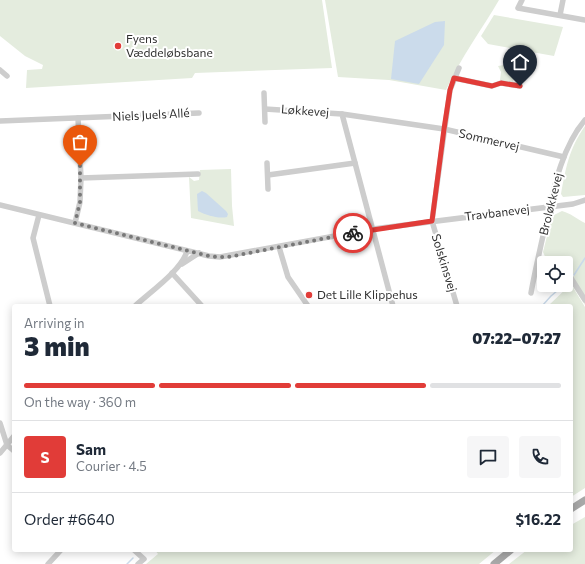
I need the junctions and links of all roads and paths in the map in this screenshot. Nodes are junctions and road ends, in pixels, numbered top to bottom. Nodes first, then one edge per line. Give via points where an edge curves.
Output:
1 (522, 0) edge
2 (563, 0) edge
3 (560, 15) junction
4 (585, 20) edge
5 (459, 68) dead end
6 (0, 70) edge
7 (6, 76) dead end
8 (454, 78) junction
9 (520, 86) dead end
10 (264, 93) dead end
11 (265, 109) junction
12 (199, 112) dead end
13 (342, 114) junction
14 (78, 118) junction
15 (585, 120) edge
16 (0, 121) edge
17 (265, 122) dead end
18 (444, 129) junction
19 (564, 158) junction
20 (355, 162) junction
21 (267, 163) dead end
22 (198, 174) dead end
23 (268, 176) junction
24 (80, 178) junction
25 (268, 189) dead end
26 (585, 200) edge
27 (0, 205) edge
28 (550, 207) junction
29 (39, 215) junction
30 (432, 221) junction
31 (75, 223) junction
32 (372, 229) junction
33 (279, 247) junction
34 (187, 250) junction
35 (199, 253) junction
36 (539, 256) edge
37 (537, 263) edge
38 (178, 267) junction
39 (172, 273) junction
40 (573, 281) edge
41 (530, 293) dead end
42 (585, 300) edge
43 (50, 304) edge
44 (137, 304) edge
45 (200, 304) edge
46 (307, 304) edge
47 (393, 304) edge
48 (456, 304) edge
49 (0, 423) edge
50 (12, 439) edge
51 (7, 445) junction
52 (12, 449) edge
53 (0, 453) edge
54 (585, 500) edge
55 (573, 508) edge
56 (59, 552) edge
57 (136, 552) edge
58 (509, 552) edge
59 (48, 564) edge
60 (138, 564) edge
61 (494, 564) edge

1 - 3 street via 518,8
2 - 3 street
3 - 4 street
5 - 8 street, Solskinsvej
6 - 7 street
8 - 9 street via 492,86 501,83
8 - 18 street, Solskinsvej
10 - 11 street, Løkkevej
11 - 13 street, Løkkevej
11 - 17 street, Løkkevej
12 - 14 street, Niels Juels Allé
13 - 18 street, Sommervej
13 - 20 street, Løkkevej
14 - 16 street, Niels Juels Allé
14 - 24 street
15 - 19 street, Broløkkevej
18 - 19 street, Sommervej
18 - 30 street, Solskinsvej
19 - 28 street, Broløkkevej
20 - 23 street
20 - 32 street, Løkkevej
21 - 23 street
22 - 24 street
23 - 25 street
24 - 31 street via 80,202
26 - 28 street, Travbanevej
27 - 29 street
28 - 30 street, Travbanevej
28 - 36 street, Broløkkevej
29 - 31 street
29 - 43 street via 33,238
30 - 32 street
30 - 48 street, Solskinsvej
31 - 34 street
32 - 33 street
32 - 47 street, Løkkevej
33 - 35 street via 220,257
33 - 46 street via 288,277
34 - 35 street
34 - 38 street
35 - 38 street
37 - 41 street, Broløkkevej
38 - 39 street
39 - 44 street
39 - 45 street
40 - 42 street
49 - 51 street
50 - 51 street
51 - 52 street
51 - 53 street
54 - 55 main road
56 - 59 street
57 - 60 street via 144,559
58 - 61 main road

